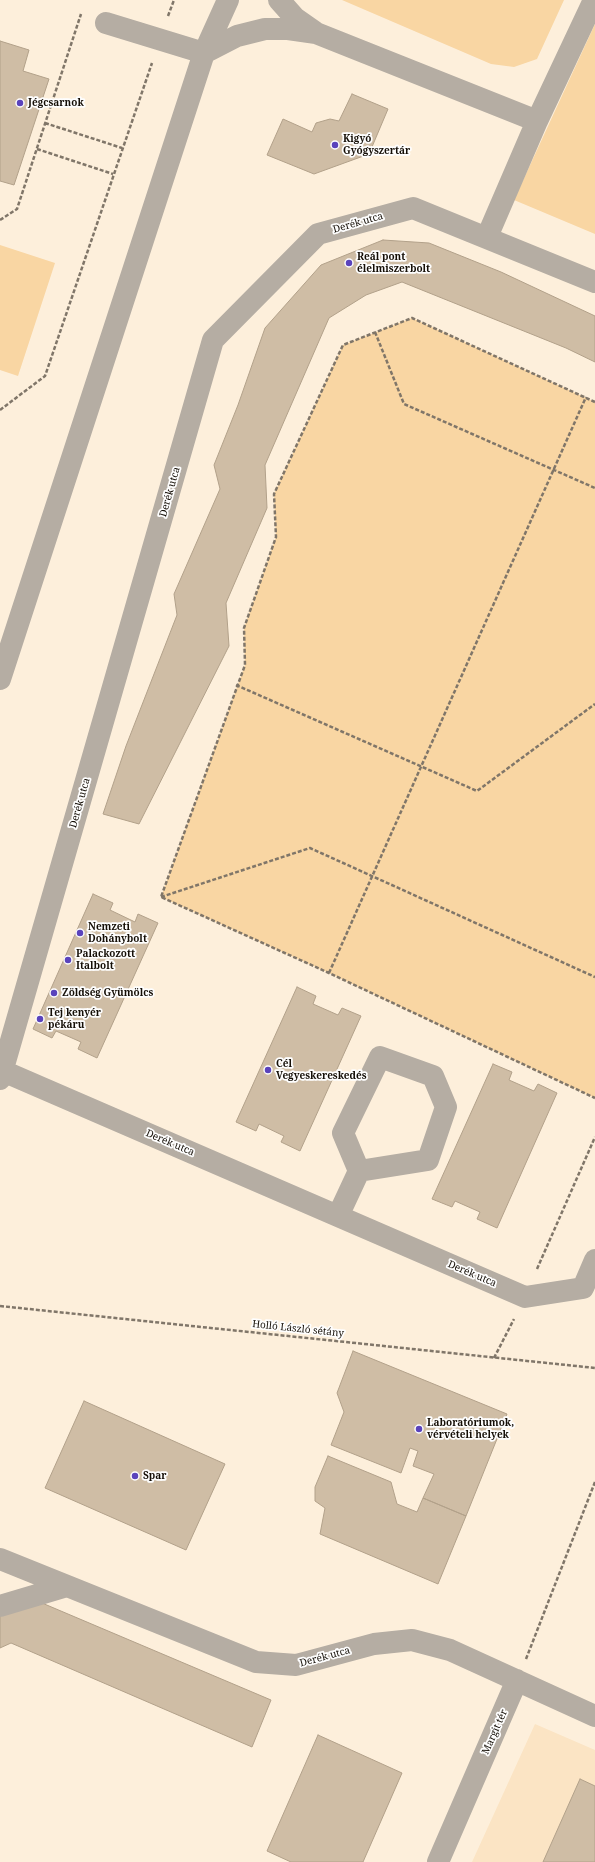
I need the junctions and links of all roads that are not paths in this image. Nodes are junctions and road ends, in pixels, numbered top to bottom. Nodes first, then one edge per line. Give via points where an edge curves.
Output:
1 (228, 0) edge
2 (279, 0) edge
3 (594, 0) edge
4 (106, 23) dead end
5 (316, 33) junction
6 (204, 53) junction
7 (537, 121) junction
8 (487, 237) junction
9 (595, 282) edge
10 (0, 679) edge
11 (1, 1075) edge
12 (359, 1171) junction
13 (338, 1216) junction
14 (595, 1260) edge
15 (0, 1559) edge
16 (67, 1586) junction
17 (0, 1606) edge
18 (517, 1680) junction
19 (595, 1716) edge
20 (438, 1862) edge

1 - 6 street
2 - 5 street via 295,18
3 - 7 street
4 - 6 street
5 - 6 street via 265,29 237,36
5 - 7 street
6 - 10 street
7 - 8 street
8 - 9 street, Derék utca
8 - 11 street, Derék utca via 413,208 318,234 213,340
11 - 13 street, Derék utca
12 - 12 street via 428,1160 446,1106 433,1076 380,1057 343,1133
12 - 13 street
13 - 14 street, Derék utca via 525,1297 583,1288
15 - 16 street, Derék utca
16 - 17 street
16 - 18 street, Derék utca via 256,1662 296,1665 374,1644 412,1640 450,1650
18 - 19 street
18 - 20 street, Margit tér

